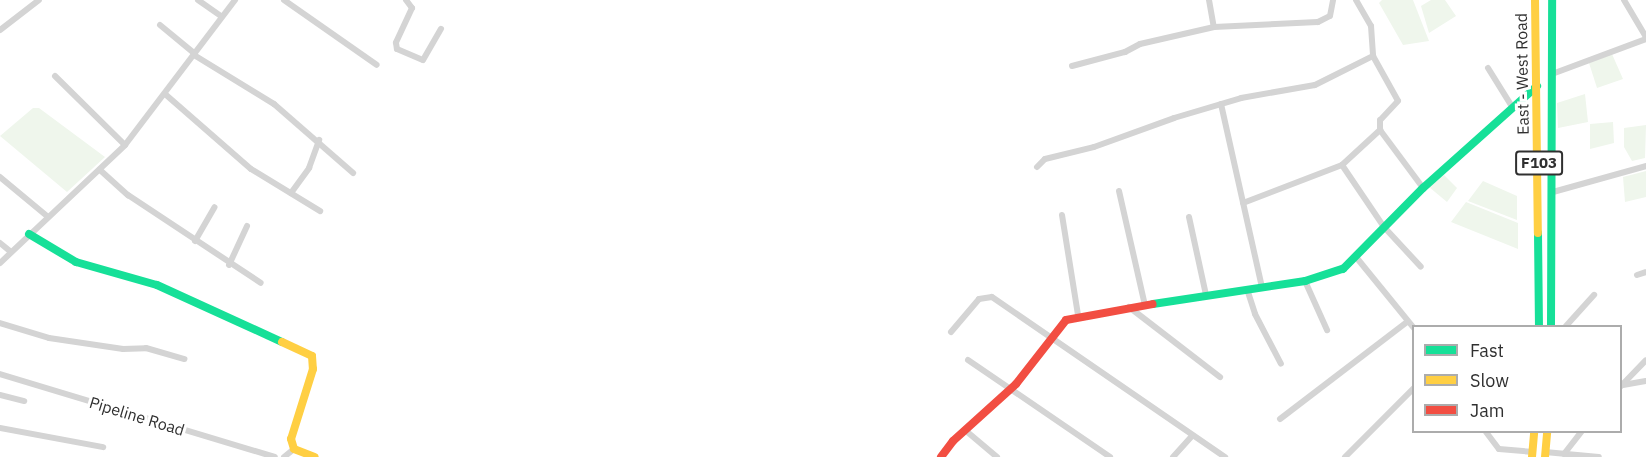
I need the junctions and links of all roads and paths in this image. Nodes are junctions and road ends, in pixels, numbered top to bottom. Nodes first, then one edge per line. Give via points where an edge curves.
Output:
1 (39, 0) edge
2 (198, 0) edge
3 (235, 0) edge
4 (284, 0) edge
5 (406, 0) edge
6 (1209, 0) edge
7 (1333, 0) edge
8 (1356, 0) edge
9 (1535, 0) edge
10 (1552, 0) edge
11 (1624, 0) edge
12 (222, 17) junction
13 (160, 25) dead end
14 (1214, 27) junction
15 (441, 29) dead end
16 (0, 30) edge
17 (1646, 38) edge
18 (194, 55) junction
19 (1373, 56) junction
20 (377, 65) dead end
21 (1072, 66) dead end
22 (1488, 68) dead end
23 (1552, 74) junction
24 (56, 76) dead end
25 (1537, 86) junction
26 (165, 94) junction
27 (1221, 104) junction
28 (1512, 105) junction
29 (1380, 130) junction
30 (319, 140) junction
31 (125, 145) junction
32 (1342, 165) junction
33 (1646, 166) edge
34 (1037, 167) dead end
35 (100, 170) junction
36 (353, 173) dead end
37 (0, 177) edge
38 (1423, 188) junction
39 (1119, 191) dead end
40 (1553, 192) junction
41 (291, 193) junction
42 (1243, 203) junction
43 (215, 207) dead end
44 (320, 211) dead end
45 (1062, 215) dead end
46 (47, 216) junction
47 (1189, 217) dead end
48 (247, 226) dead end
49 (1384, 227) junction
50 (29, 234) junction
51 (195, 241) junction
52 (0, 243) edge
53 (11, 252) junction
54 (1356, 257) junction
55 (0, 263) edge
56 (230, 265) junction
57 (1421, 267) dead end
58 (1646, 272) edge
59 (1637, 275) dead end
60 (1305, 282) junction
61 (261, 283) dead end
62 (1262, 287) junction
63 (1247, 289) junction
64 (1206, 295) junction
65 (1594, 295) dead end
66 (1145, 305) junction
67 (1129, 307) junction
68 (1078, 315) junction
69 (1407, 322) junction
70 (0, 323) edge
71 (1539, 325) edge
72 (1551, 325) edge
73 (1568, 325) edge
74 (1412, 327) edge
75 (1327, 330) dead end
76 (951, 332) dead end
77 (1053, 336) junction
78 (184, 359) dead end
79 (968, 360) dead end
80 (1646, 360) edge
81 (1281, 364) dead end
82 (0, 374) edge
83 (1220, 377) dead end
84 (1646, 381) edge
85 (1622, 386) edge
86 (1010, 389) junction
87 (1412, 389) edge
88 (0, 395) edge
89 (24, 401) dead end
90 (1280, 419) dead end
91 (0, 428) edge
92 (965, 430) junction
93 (1487, 433) edge
94 (1534, 433) edge
95 (1547, 433) edge
96 (1580, 433) edge
97 (1192, 436) junction
98 (103, 447) dead end
99 (294, 449) junction
100 (1564, 454) junction
101 (1532, 455) edge
102 (1545, 455) edge
103 (275, 457) edge
104 (284, 457) edge
105 (315, 457) edge
106 (941, 457) edge
107 (997, 457) edge
108 (1110, 457) edge
109 (1173, 457) edge
110 (1225, 457) edge
111 (1345, 457) edge
112 (1599, 457) edge

1 - 16 street
2 - 12 street
3 - 12 street
4 - 20 street
5 - 15 street via 412,9 396,43 397,49 423,60
6 - 14 street
7 - 14 street via 1330,16 1318,22
8 - 19 street via 1371,26
9 - 25 street, East - West Road / F103
10 - 23 street, East - West Road / F103
11 - 17 street
12 - 18 street
13 - 18 street
14 - 21 street via 1140,44
17 - 23 street
18 - 26 street
18 - 30 street via 274,104
19 - 27 street via 1315,85
19 - 29 street via 1398,101 1380,120
22 - 28 street
23 - 40 street, East - West Road / F103
24 - 31 street
25 - 28 street
25 - 71 street, East - West Road / F103
26 - 31 street
26 - 41 street via 251,169
27 - 34 street via 1094,147 1045,159
27 - 42 street
28 - 38 street
29 - 32 street
29 - 38 street
30 - 36 street
30 - 41 street via 309,168
31 - 35 street
32 - 42 street
32 - 49 street
33 - 40 street
35 - 46 street
35 - 51 street
37 - 46 street
38 - 49 street
39 - 66 street
40 - 72 street, East - West Road / F103
41 - 44 street
42 - 62 street
43 - 51 street
45 - 68 street
46 - 50 street
47 - 64 street
48 - 56 street
49 - 54 street
49 - 57 street
50 - 53 street
50 - 99 street via 76,262 156,285 312,356 312,369 292,426
51 - 56 street
52 - 53 street
53 - 55 street
54 - 60 street via 1342,269
54 - 69 street
56 - 61 street
58 - 59 street
60 - 62 street
60 - 75 street
62 - 63 street
63 - 64 street
63 - 81 street via 1255,314
64 - 66 street
65 - 73 street
66 - 67 street
67 - 68 street
67 - 83 street
68 - 77 street via 1066,320
69 - 74 street
69 - 90 street
70 - 78 street via 49,338 123,349 146,348
76 - 77 street via 985,295
77 - 86 street
77 - 97 street
79 - 86 street
80 - 85 street
82 - 103 street, Pipeline Road
84 - 85 street
86 - 92 street
86 - 108 street
87 - 111 street
88 - 89 street
91 - 98 street
92 - 106 street
92 - 107 street
93 - 101 street via 1499,449
94 - 101 street
95 - 102 street
96 - 100 street
97 - 109 street
97 - 110 street
99 - 104 street
99 - 105 street
100 - 102 street
100 - 112 street

